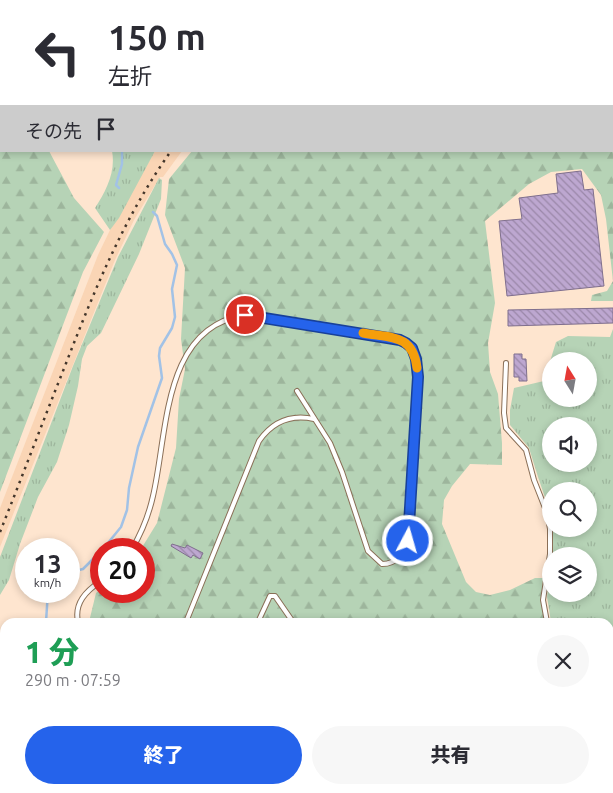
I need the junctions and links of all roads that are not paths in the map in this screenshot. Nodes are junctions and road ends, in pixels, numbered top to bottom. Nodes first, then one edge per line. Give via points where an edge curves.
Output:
1 (506, 363) dead end
2 (297, 391) dead end
3 (314, 419) junction
4 (137, 538) edge
5 (90, 591) edge
6 (78, 618) edge
7 (188, 618) edge
8 (260, 618) edge
9 (290, 618) edge
10 (546, 618) edge

1 - 10 lane via 506,428 526,450 550,530 543,600
2 - 3 lane
3 - 4 lane via 330,443 342,472 368,551 382,564 396,561 406,548 409,535 418,389 412,348 400,340 245,315 217,324 203,334 185,357 169,400 154,495
3 - 7 lane via 302,416 278,423 269,428 259,441
5 - 6 lane via 77,608
8 - 9 lane via 270,596 274,596

